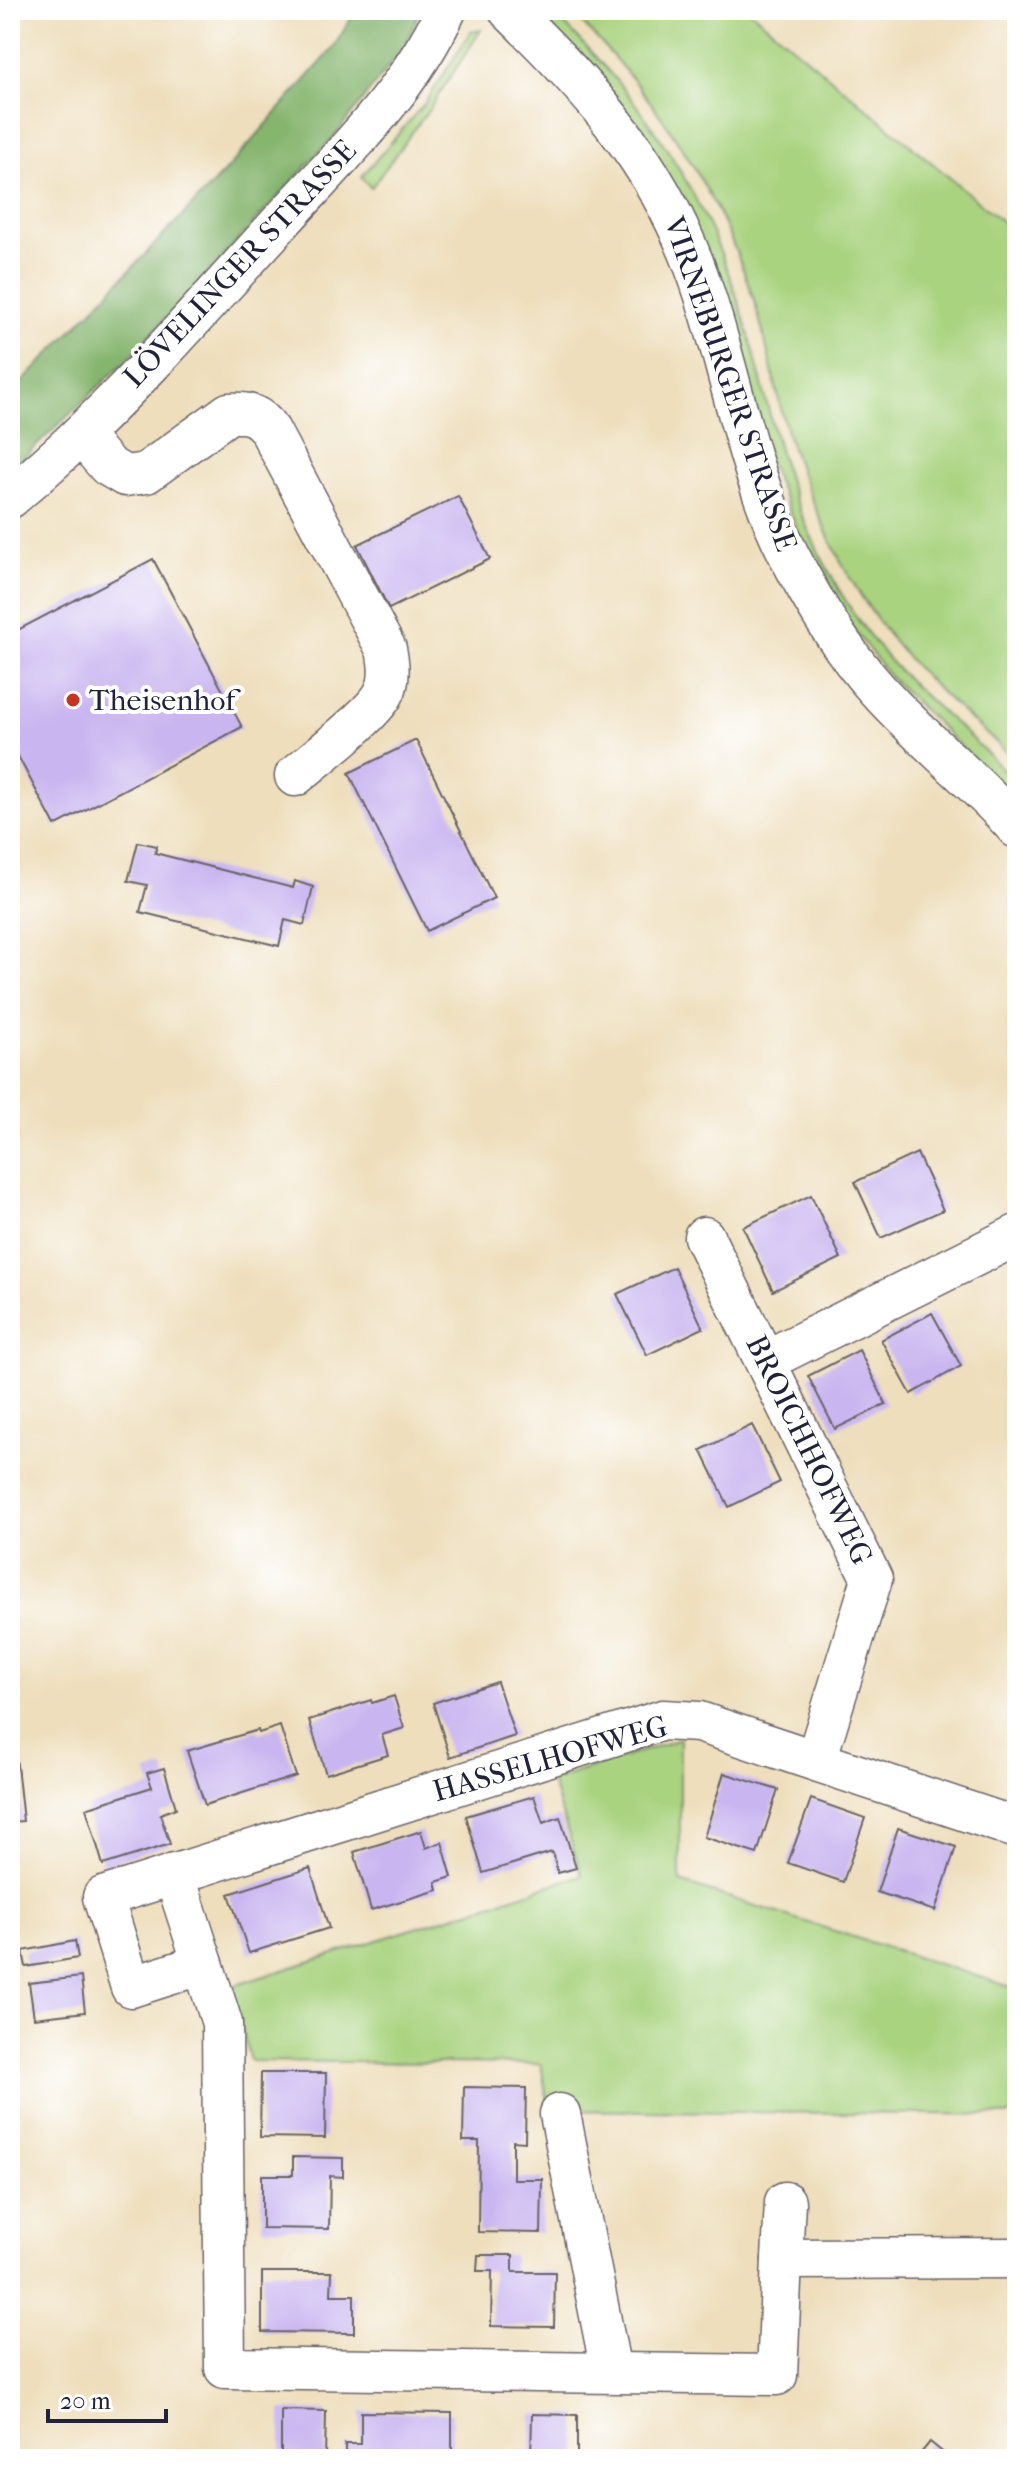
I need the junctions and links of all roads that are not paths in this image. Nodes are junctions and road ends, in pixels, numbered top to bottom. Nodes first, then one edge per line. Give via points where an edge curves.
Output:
1 (446, 10) edge
2 (509, 10) edge
3 (81, 435) junction
4 (10, 498) edge
5 (295, 776) dead end
6 (1017, 828) edge
7 (1017, 1235) edge
8 (704, 1237) dead end
9 (765, 1361) junction
10 (816, 1760) junction
11 (1017, 1828) edge
12 (174, 1874) junction
13 (203, 1964) junction
14 (560, 2114) dead end
15 (785, 2202) dead end
16 (1017, 2258) edge
17 (782, 2259) junction
18 (611, 2371) junction

1 - 3 street, LÖVELINGER STRASSE via 395,93 347,150
2 - 6 street, VIRNEBURGER STRASSE via 572,71 622,133 663,197 693,261 754,466 788,552 829,627 875,687
3 - 4 street, LÖVELINGER STRASSE
3 - 5 street via 108,466 125,476 146,473 229,413 260,417 270,431 386,649 390,669 384,693 367,713
7 - 9 street
8 - 9 street, BROICHHOFWEG
9 - 10 street, BROICHHOFWEG via 872,1579
10 - 11 street, HASSELHOFWEG
10 - 12 street, HASSELHOFWEG via 699,1722 663,1720
12 - 13 street
12 - 13 street, HASSELHOFWEG via 103,1897 131,1987
13 - 18 street via 222,2023 225,2368
14 - 18 street
15 - 17 street
16 - 17 street
17 - 18 street via 777,2375

